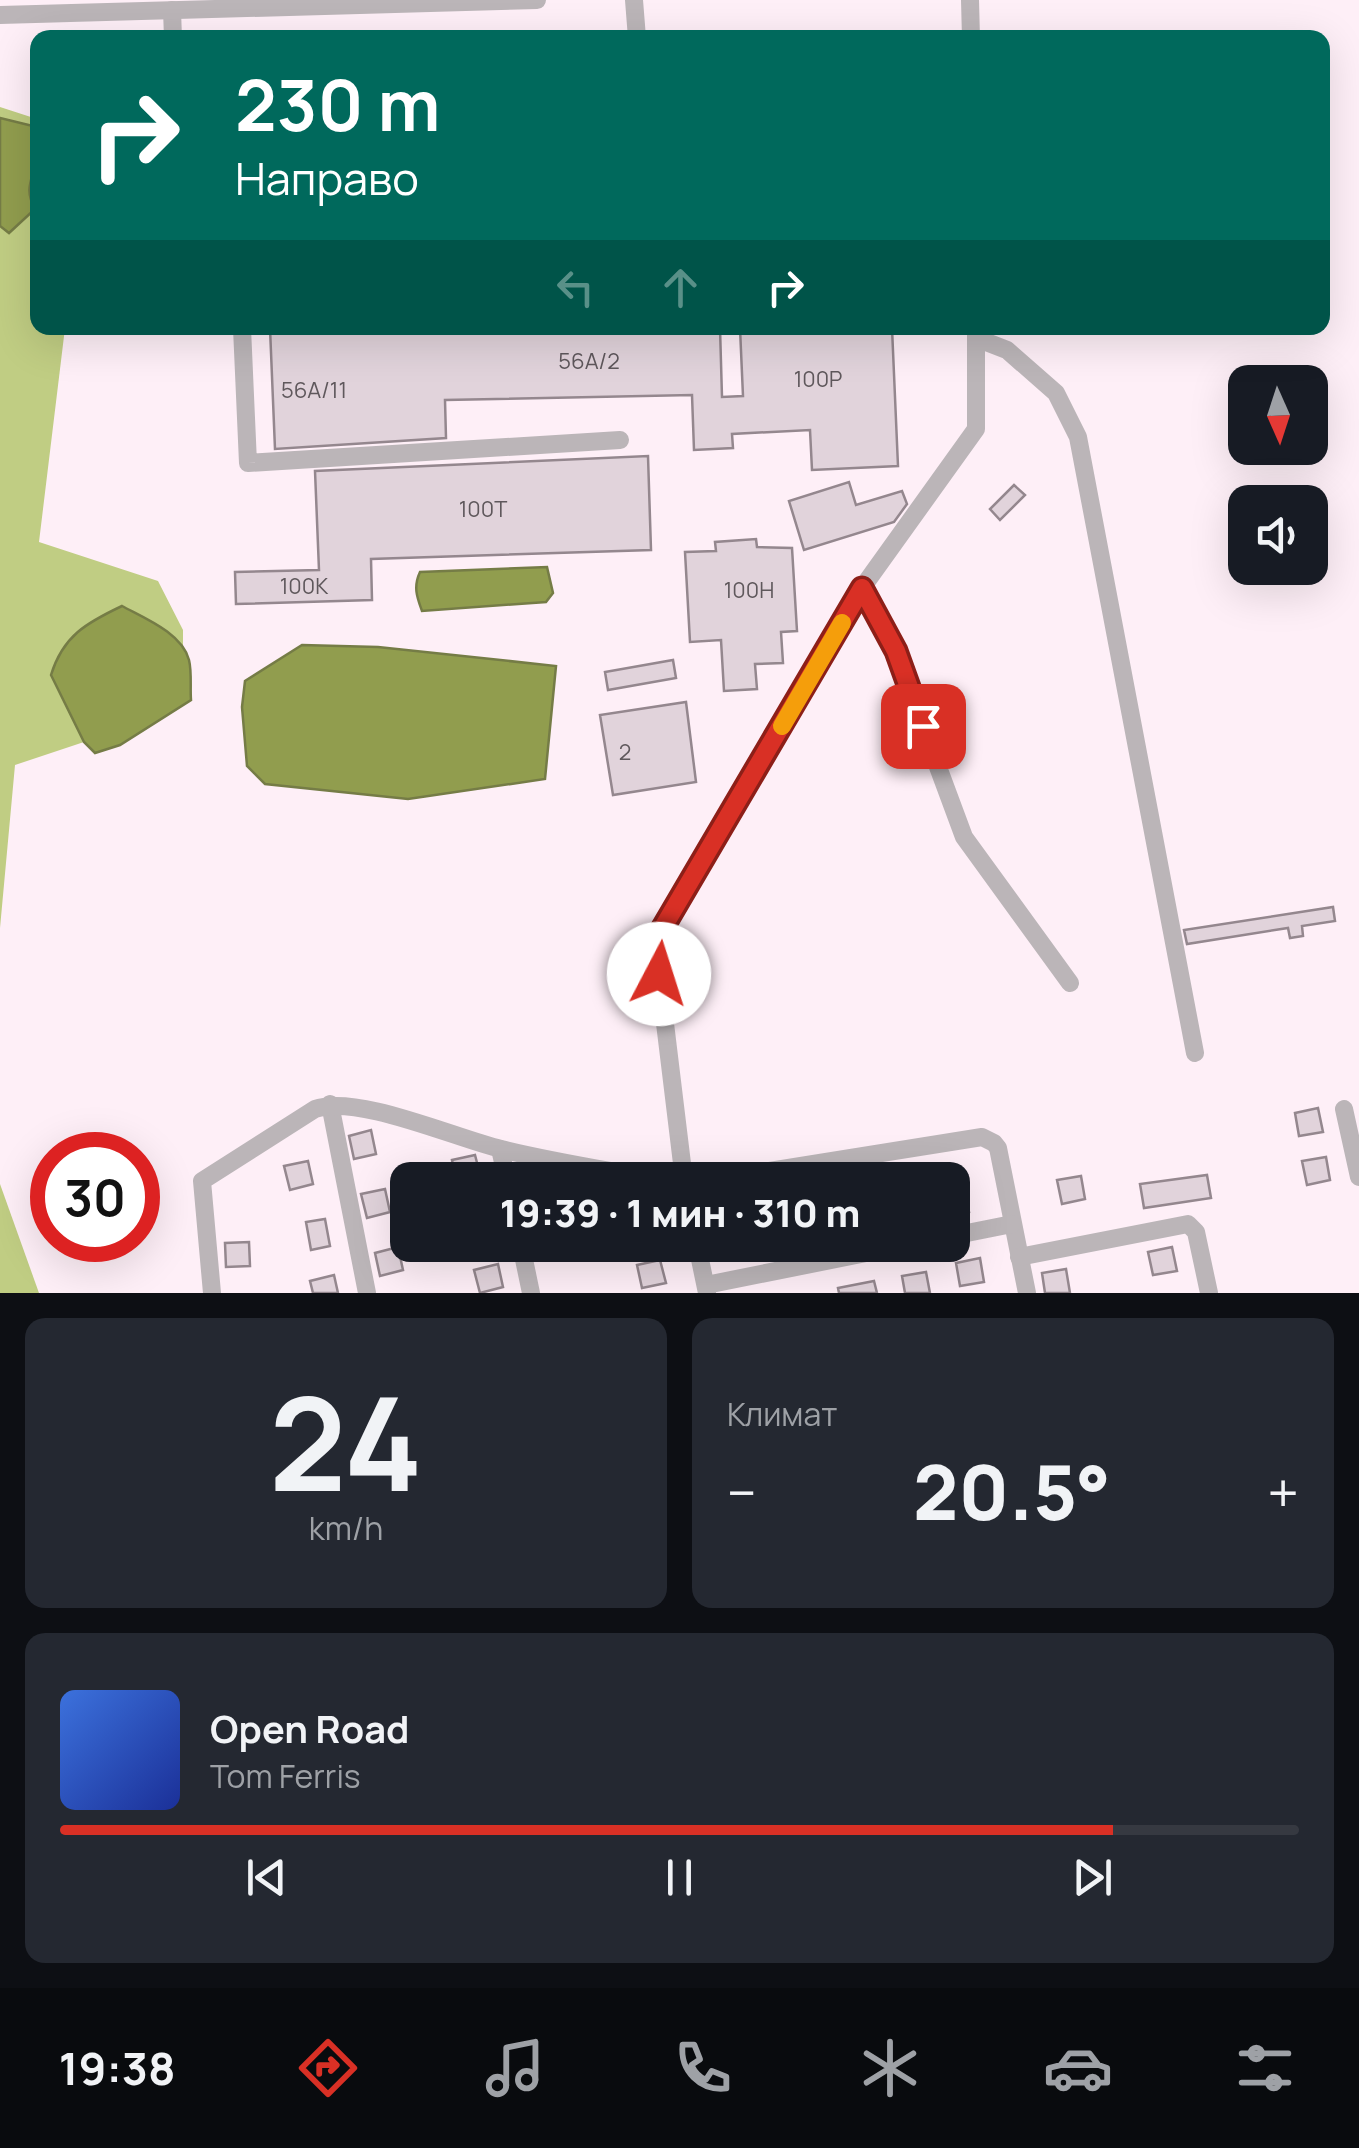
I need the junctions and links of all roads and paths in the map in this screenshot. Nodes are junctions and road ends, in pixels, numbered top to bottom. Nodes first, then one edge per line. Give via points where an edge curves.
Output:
1 (537, 0) edge
2 (634, 0) edge
3 (970, 0) edge
4 (172, 10) junction
5 (0, 14) edge
6 (173, 30) edge
7 (636, 30) edge
8 (971, 30) edge
9 (242, 335) edge
10 (976, 335) edge
11 (980, 335) edge
12 (620, 440) dead end
13 (862, 588) junction
14 (1070, 984) dead end
15 (1195, 1052) dead end
16 (330, 1104) junction
17 (1344, 1109) dead end
18 (500, 1149) junction
19 (503, 1162) edge
20 (567, 1162) edge
21 (682, 1162) edge
22 (826, 1162) edge
23 (1359, 1177) edge
24 (1012, 1224) junction
25 (970, 1232) edge
26 (1019, 1257) junction
27 (525, 1262) edge
28 (700, 1262) edge
29 (829, 1262) edge
30 (706, 1289) edge
31 (212, 1293) edge
32 (368, 1293) edge
33 (531, 1293) edge
34 (1027, 1293) edge
35 (1209, 1293) edge

1 - 4 street
2 - 7 street
3 - 8 street
4 - 5 street
4 - 6 street
9 - 12 street via 248,463
10 - 13 street via 976,430
11 - 15 street via 1056,394 1078,436
13 - 14 street via 896,651 964,837
13 - 21 street via 655,941
16 - 18 street
16 - 31 street via 202,1182
16 - 32 street
17 - 23 street
18 - 19 street
18 - 20 street
22 - 24 street via 982,1137 998,1148
24 - 25 street
24 - 26 street
26 - 34 street
26 - 35 street via 1188,1224
27 - 33 street
28 - 30 street
29 - 30 street

